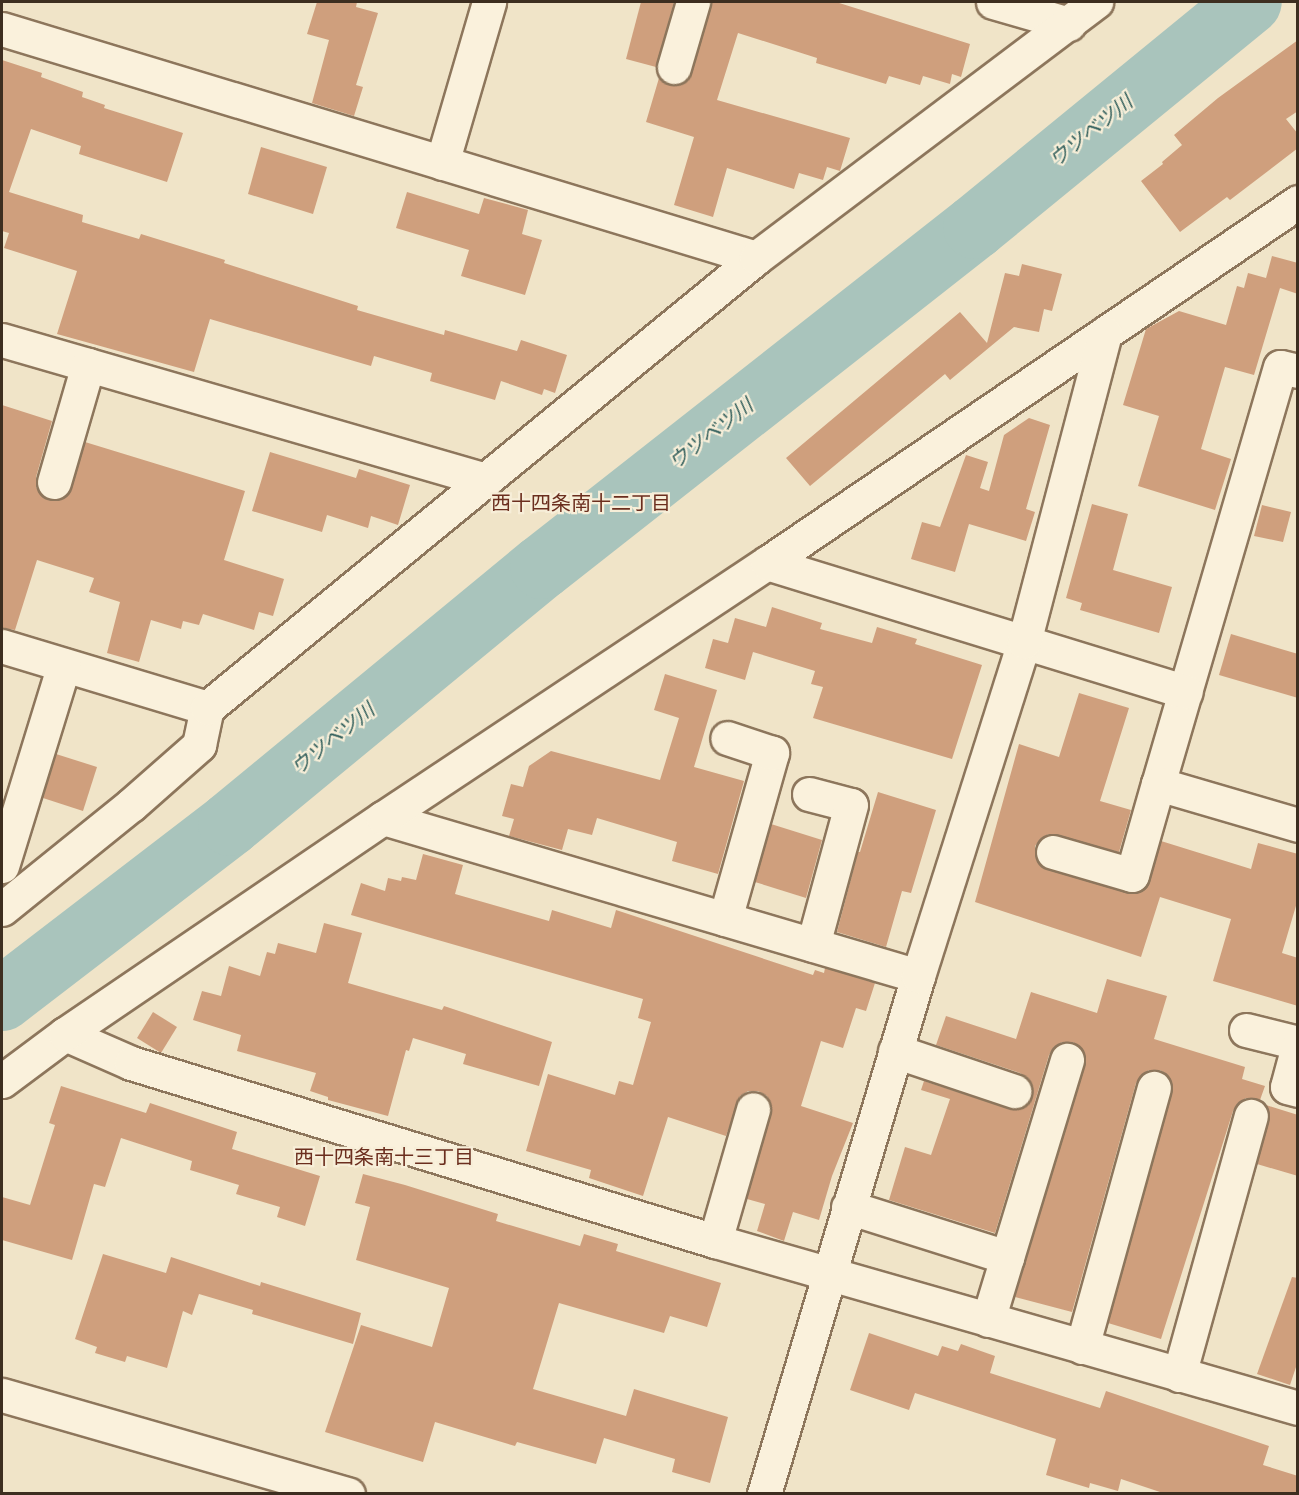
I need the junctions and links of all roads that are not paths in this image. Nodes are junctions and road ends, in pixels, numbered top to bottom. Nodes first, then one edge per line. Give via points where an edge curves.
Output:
1 (489, 2) edge
2 (693, 2) edge
3 (993, 2) edge
4 (1096, 2) edge
5 (1069, 24) junction
6 (2, 29) edge
7 (674, 67) dead end
8 (442, 163) junction
9 (1298, 202) edge
10 (756, 258) junction
11 (1105, 333) junction
12 (2, 340) edge
13 (88, 365) junction
14 (1298, 371) edge
15 (486, 480) junction
16 (54, 482) dead end
17 (767, 563) junction
18 (1024, 642) junction
19 (2, 646) edge
20 (64, 665) junction
21 (1186, 692) junction
22 (207, 708) junction
23 (727, 738) dead end
24 (1158, 784) junction
25 (808, 794) dead end
26 (383, 818) junction
27 (1298, 825) edge
28 (1053, 852) dead end
29 (2, 866) edge
30 (2, 909) edge
31 (725, 919) junction
32 (813, 945) junction
33 (918, 976) junction
34 (1246, 1030) dead end
35 (65, 1034) junction
36 (1298, 1045) edge
37 (895, 1052) junction
38 (1066, 1060) dead end
39 (2, 1081) edge
40 (1154, 1088) dead end
41 (1298, 1090) edge
42 (1014, 1091) dead end
43 (753, 1109) dead end
44 (1251, 1116) dead end
45 (848, 1207) junction
46 (715, 1241) junction
47 (1007, 1257) junction
48 (827, 1275) junction
49 (988, 1320) junction
50 (1082, 1347) junction
51 (1179, 1375) junction
52 (2, 1395) edge
53 (1298, 1408) edge
54 (262, 1482) edge
55 (348, 1494) edge
56 (764, 1494) edge

1 - 8 street
2 - 7 street
3 - 5 street
4 - 5 street
5 - 10 street
6 - 8 street
8 - 10 street
9 - 11 street
10 - 15 street
11 - 17 street
11 - 18 street
12 - 13 street
13 - 15 street
13 - 16 street
14 - 21 street via 1280,367
15 - 22 street
17 - 18 street
17 - 26 street
18 - 21 street
18 - 33 street
19 - 20 street
20 - 22 street
20 - 29 street
21 - 24 street
22 - 30 street via 199,745
23 - 31 street via 772,753
24 - 27 street
24 - 28 street via 1132,875
25 - 32 street via 851,806
26 - 31 street
26 - 35 street
31 - 32 street
32 - 33 street
33 - 37 street
34 - 36 street
35 - 39 street
35 - 46 street via 131,1063
36 - 41 street via 1287,1087
37 - 42 street
37 - 45 street
38 - 47 street
40 - 50 street
43 - 46 street
44 - 51 street
45 - 47 street
45 - 48 street
46 - 48 street
47 - 49 street
48 - 49 street
48 - 56 street
49 - 50 street
50 - 51 street
51 - 53 street
52 - 54 street
54 - 55 street

